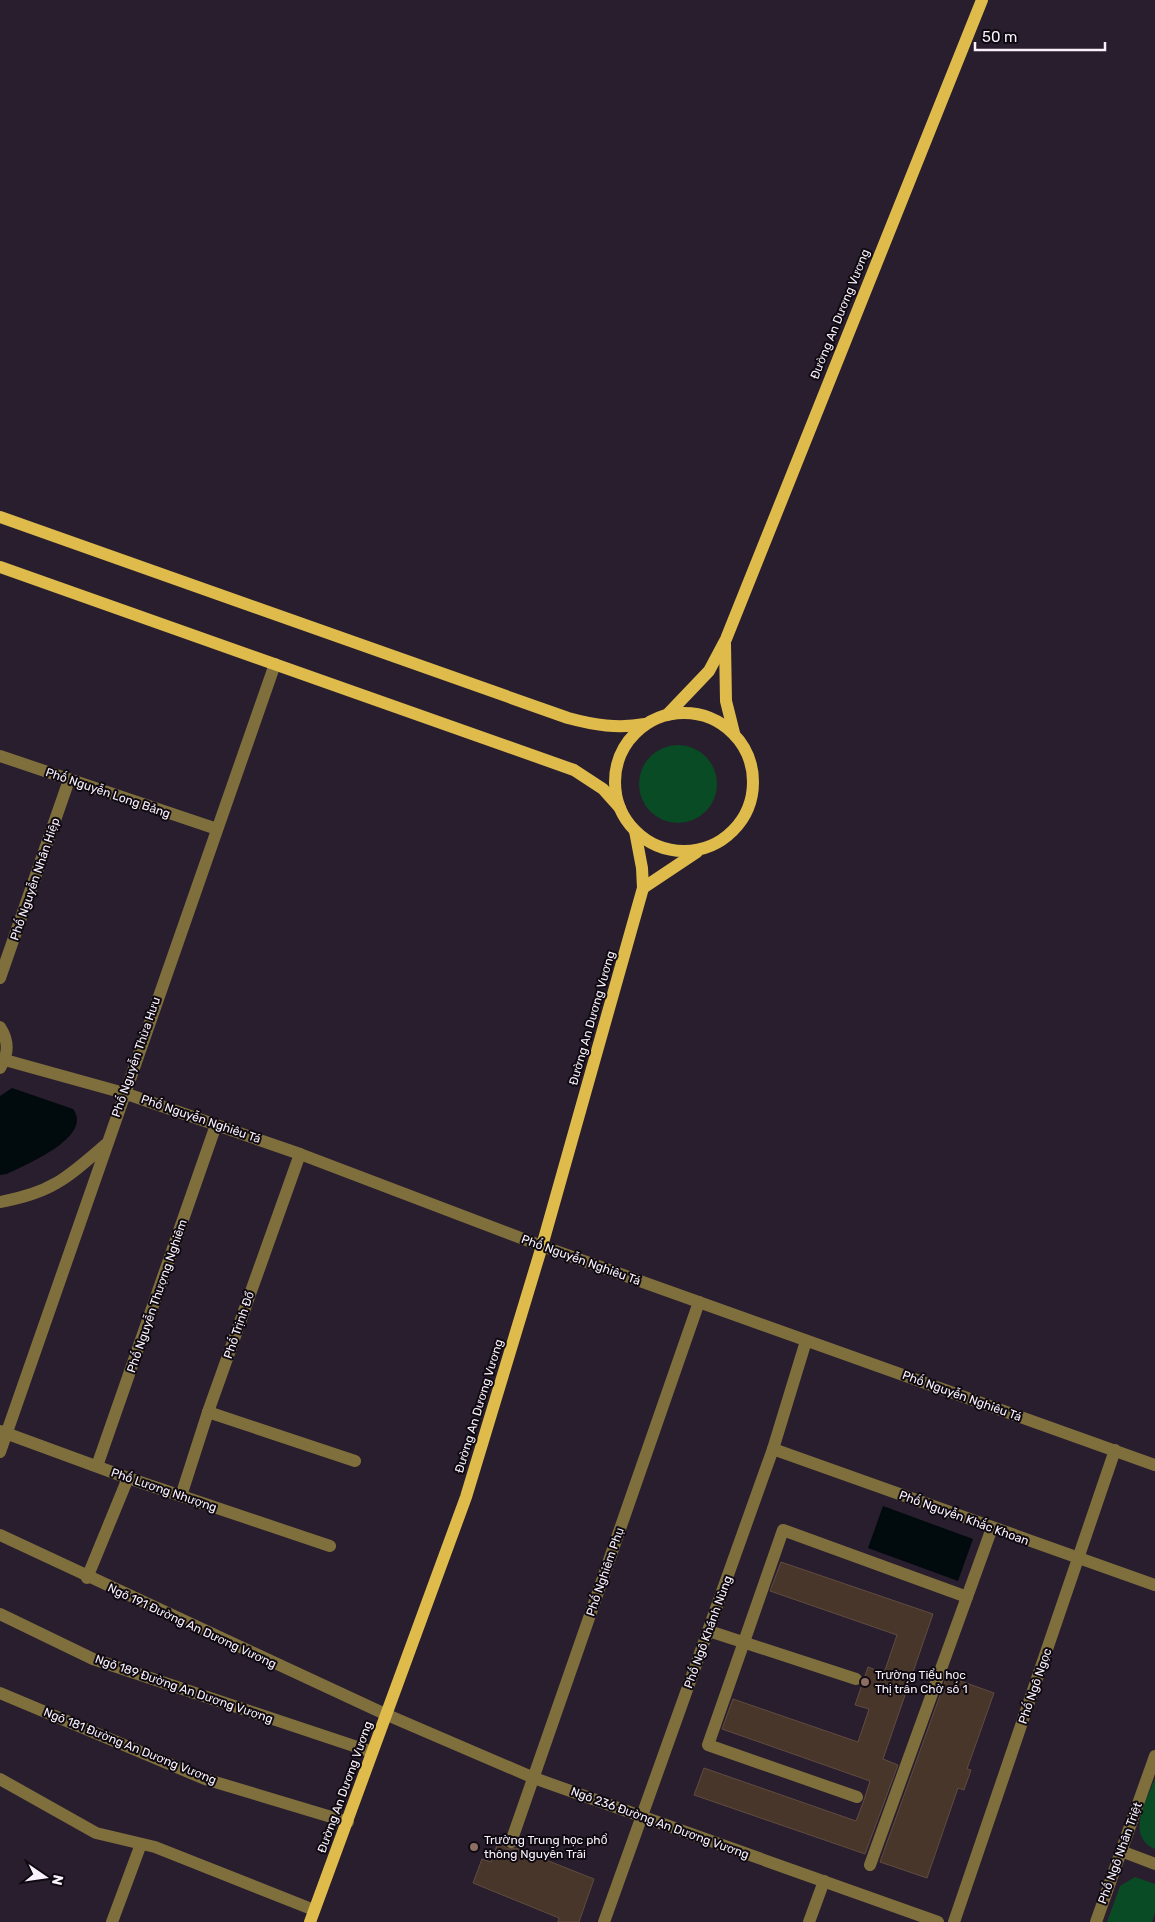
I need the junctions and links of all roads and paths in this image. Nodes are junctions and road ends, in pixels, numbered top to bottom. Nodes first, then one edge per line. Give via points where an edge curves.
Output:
1 (982, 0) edge
2 (0, 517) edge
3 (0, 567) edge
4 (726, 639) junction
5 (275, 664) junction
6 (667, 714) junction
7 (645, 724) junction
8 (734, 733) junction
9 (0, 756) edge
10 (69, 780) junction
11 (620, 808) junction
12 (217, 829) junction
13 (635, 831) junction
14 (702, 850) junction
15 (643, 888) junction
16 (0, 978) edge
17 (0, 1027) edge
18 (2, 1064) edge
19 (124, 1093) junction
20 (216, 1125) junction
21 (106, 1145) junction
22 (300, 1154) junction
23 (0, 1202) edge
24 (542, 1246) junction
25 (699, 1302) junction
26 (806, 1340) junction
27 (208, 1412) junction
28 (3, 1432) edge
29 (773, 1449) junction
30 (1115, 1450) junction
31 (0, 1452) edge
32 (355, 1461) dead end
33 (1155, 1465) edge
34 (97, 1466) junction
35 (128, 1478) junction
36 (181, 1496) junction
37 (992, 1528) junction
38 (0, 1535) edge
39 (330, 1546) dead end
40 (1078, 1559) junction
41 (87, 1578) junction
42 (1155, 1585) edge
43 (967, 1597) junction
44 (0, 1614) edge
45 (709, 1631) junction
46 (743, 1642) junction
47 (856, 1679) dead end
48 (0, 1692) edge
49 (385, 1714) junction
50 (372, 1752) junction
51 (1155, 1756) edge
52 (534, 1778) junction
53 (0, 1779) edge
54 (857, 1797) dead end
55 (643, 1817) junction
56 (348, 1822) junction
57 (511, 1842) dead end
58 (141, 1844) junction
59 (1121, 1851) junction
60 (1155, 1864) edge
61 (870, 1865) dead end
62 (824, 1881) junction
63 (312, 1916) edge
64 (112, 1922) edge
65 (604, 1922) edge
66 (809, 1922) edge
67 (938, 1922) edge
68 (954, 1922) edge
69 (1096, 1922) edge

1 - 4 main road, Đường An Dương Vương
2 - 7 main road via 568,718 601,726
3 - 5 main road
4 - 6 main road, Đường An Dương Vương via 710,671
4 - 8 main road, Đường An Dương Vương via 726,701
5 - 11 main road via 574,770 603,789
5 - 12 street, Phố Nguyễn Thừa Hưu
6 - 7 main road
6 - 8 main road via 691,712 714,719
7 - 11 main road via 622,752 616,769 615,788
8 - 14 main road via 747,753 753,776 751,801 741,822 732,831
9 - 10 street, Phố Nguyễn Long Bảng
10 - 12 street, Phố Nguyễn Long Bảng
10 - 16 street, Phố Nguyễn Nhân Hiệp
11 - 13 main road
12 - 19 street, Phố Nguyễn Thừa Hưu
13 - 14 main road via 666,849
13 - 15 main road, Đường An Dương Vương
14 - 15 main road
15 - 24 main road, Đường An Dương Vương
17 - 18 street via 7,1043
18 - 19 street, Phố Nguyễn Nghiêu Tá
19 - 20 street, Phố Nguyễn Nghiêu Tá
19 - 21 street, Phố Nguyễn Thừa Hưu
20 - 22 street, Phố Nguyễn Nghiêu Tá
20 - 34 street, Phố Nguyễn Thượng Nghiêm
21 - 23 street via 66,1180 26,1197
21 - 28 street, Phố Nguyễn Thừa Hưu
22 - 24 street, Phố Nguyễn Nghiêu Tá
22 - 27 street, Phố Trịnh Đổ
24 - 25 street, Phố Nguyễn Nghiêu Tá
24 - 49 main road, Đường An Dương Vương via 466,1497
25 - 26 street, Phố Nguyễn Nghiêu Tá
25 - 52 street, Phố Nghiêm Phụ
26 - 29 street, Phố Ngô Khánh Nùng
26 - 30 street, Phố Nguyễn Nghiêu Tá
27 - 32 street
27 - 36 street, Phố Trịnh Đổ
28 - 31 street, Phố Nguyễn Thừa Hưu
28 - 34 street, Phố Lương Nhượng
29 - 37 street, Phố Nguyễn Khắc Khoan
29 - 45 street, Phố Ngô Khánh Nùng
30 - 33 street, Phố Nguyễn Nghiêu Tá
30 - 40 street, Phố Ngô Ngọc
34 - 35 street, Phố Lương Nhượng
35 - 36 street, Phố Lương Nhượng
35 - 41 street
36 - 39 street, Phố Lương Nhượng
37 - 40 street, Phố Nguyễn Khắc Khoan
37 - 43 street
38 - 41 street, Ngõ 191 Đường An Dương Vương
40 - 42 street, Phố Nguyễn Khắc Khoan
40 - 68 street, Phố Ngô Ngọc
41 - 49 street, Ngõ 191 Đường An Dương Vương
43 - 46 street via 783,1530
43 - 61 street
44 - 50 street, Ngõ 189 Đường An Dương Vương via 93,1659
45 - 46 street
45 - 55 street, Phố Ngô Khánh Nùng
46 - 47 street
46 - 54 street via 708,1745
48 - 56 street, Ngõ 181 Đường An Dương Vương via 205,1778
49 - 50 main road, Đường An Dương Vương
49 - 52 street, Ngõ 236 Đường An Dương Vương
50 - 56 main road, Đường An Dương Vương
51 - 59 street, Phố Ngô Nhân Triệt
52 - 55 street, Ngõ 236 Đường An Dương Vương
52 - 57 street, Phố Nghiêm Phụ
53 - 58 street via 96,1833
55 - 62 street, Ngõ 236 Đường An Dương Vương
55 - 65 street, Phố Ngô Khánh Nùng
56 - 63 main road, Đường An Dương Vương
58 - 63 street via 155,1847
58 - 64 street
59 - 60 street
59 - 69 street, Phố Ngô Nhân Triệt
62 - 66 street
62 - 67 street, Ngõ 236 Đường An Dương Vương

